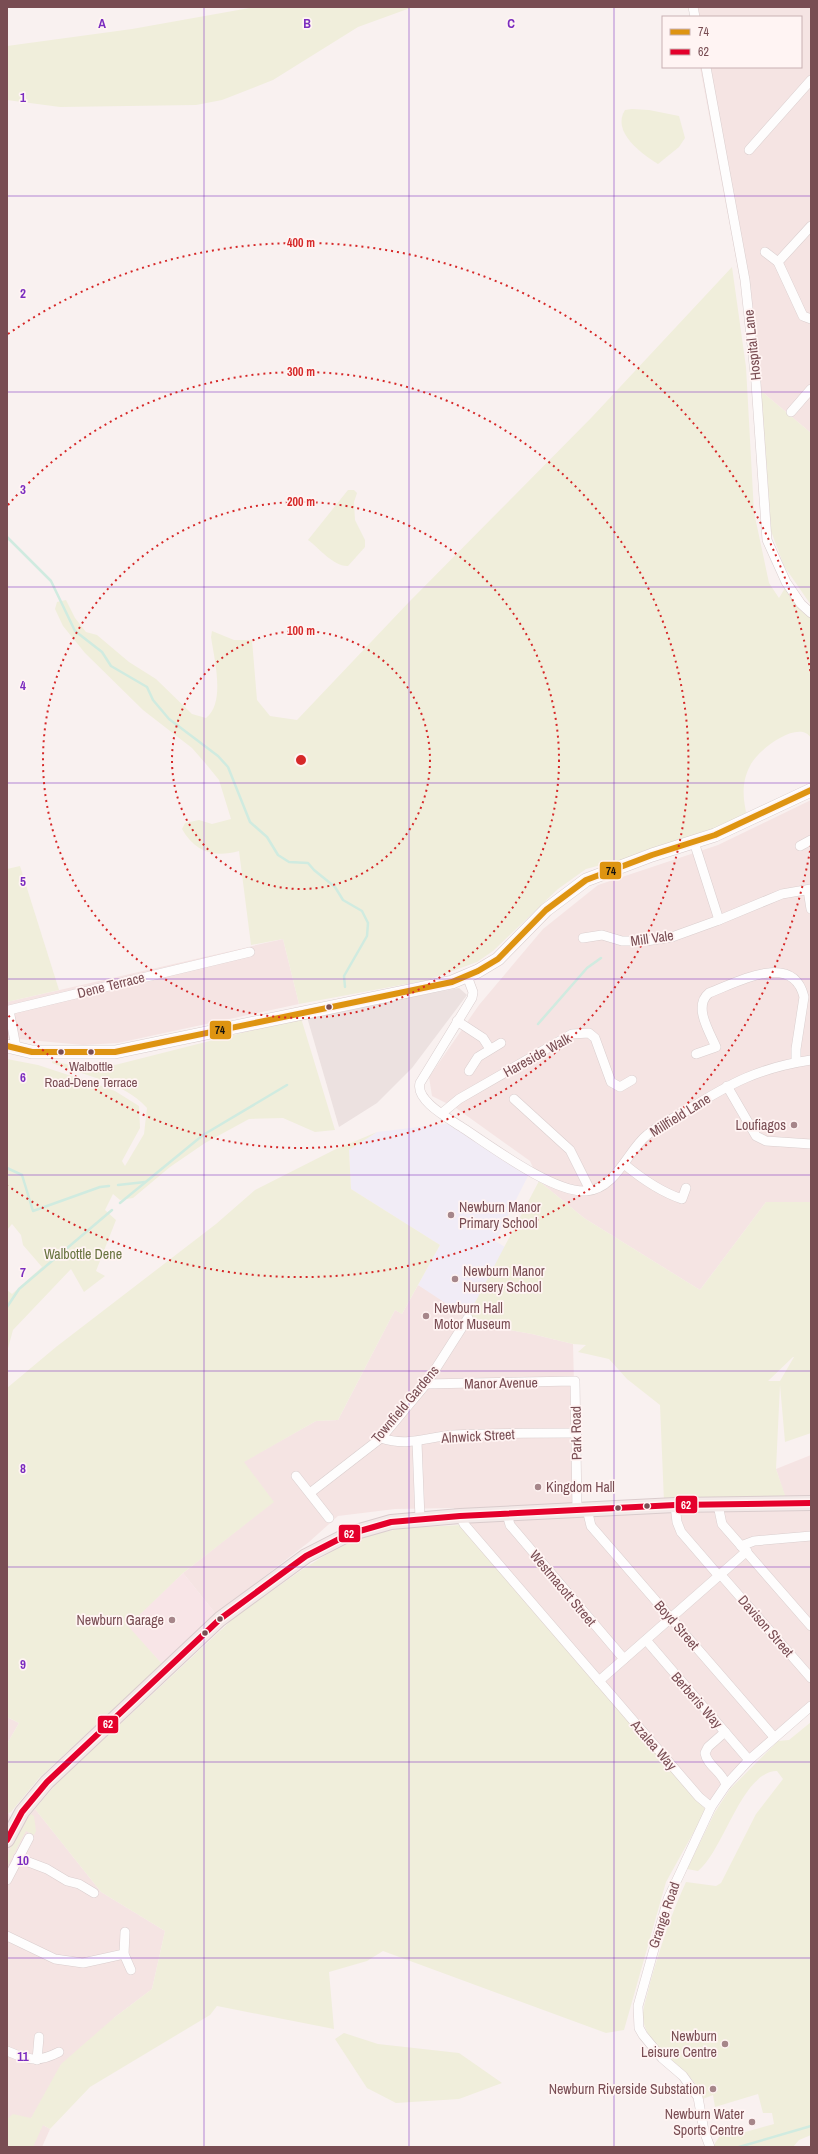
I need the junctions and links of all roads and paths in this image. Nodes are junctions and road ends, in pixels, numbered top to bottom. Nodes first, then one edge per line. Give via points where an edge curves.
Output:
1 (706, 68) edge
2 (811, 80) edge
3 (749, 150) dead end
4 (811, 226) edge
5 (765, 252) dead end
6 (778, 262) junction
7 (811, 319) edge
8 (811, 389) edge
9 (791, 412) dead end
10 (811, 613) edge
11 (811, 790) edge
12 (811, 840) edge
13 (694, 842) junction
14 (800, 846) dead end
15 (809, 889) edge
16 (811, 909) edge
17 (720, 920) junction
18 (583, 938) dead end
19 (250, 952) dead end
20 (467, 976) junction
21 (457, 1021) junction
22 (501, 1043) dead end
23 (11, 1046) edge
24 (490, 1049) junction
25 (696, 1054) dead end
26 (811, 1060) edge
27 (796, 1062) junction
28 (470, 1071) dead end
29 (632, 1080) dead end
30 (727, 1086) junction
31 (514, 1099) dead end
32 (442, 1113) junction
33 (811, 1144) edge
34 (624, 1164) junction
35 (686, 1188) dead end
36 (590, 1190) junction
37 (468, 1318) dead end
38 (576, 1381) joint
39 (426, 1384) junction
40 (576, 1433) junction
41 (381, 1438) junction
42 (417, 1442) junction
43 (296, 1476) dead end
44 (310, 1493) junction
45 (811, 1502) edge
46 (675, 1505) junction
47 (718, 1505) junction
48 (582, 1509) junction
49 (507, 1514) junction
50 (460, 1516) junction
51 (330, 1518) dead end
52 (420, 1519) junction
53 (811, 1536) edge
54 (744, 1549) junction
55 (720, 1576) junction
56 (670, 1618) junction
57 (811, 1626) edge
58 (646, 1640) junction
59 (624, 1659) junction
60 (811, 1678) edge
61 (599, 1681) junction
62 (811, 1706) edge
63 (725, 1732) junction
64 (774, 1737) junction
65 (749, 1760) junction
66 (726, 1785) junction
67 (711, 1808) junction
68 (13, 1819) edge
69 (29, 1838) dead end
70 (7, 1840) edge
71 (18, 1858) junction
72 (7, 1880) edge
73 (94, 1893) dead end
74 (125, 1932) dead end
75 (7, 1936) edge
76 (124, 1954) junction
77 (131, 1970) dead end
78 (39, 2037) dead end
79 (7, 2051) edge
80 (59, 2052) dead end
81 (37, 2060) junction
82 (708, 2146) edge

1 - 10 street, Hospital Lane via 745,280 756,383 767,540 786,582 801,604
2 - 3 street
4 - 6 street
5 - 6 street
6 - 7 street via 803,316
8 - 9 street
11 - 13 street via 715,835
12 - 14 street
13 - 17 street
13 - 20 street via 586,880 546,910 498,958
15 - 16 street
15 - 17 street, Mill Vale via 782,894
17 - 18 street, Mill Vale via 672,937 646,941 622,941 602,935
19 - 23 street, Dene Terrace via 10,1010
20 - 21 street via 473,992 472,998
20 - 23 street via 436,986 115,1052 32,1052
21 - 24 street via 483,1038
21 - 32 street via 420,1083 419,1091 423,1098
22 - 24 street
24 - 28 street via 478,1057
25 - 27 street via 716,1047 702,1009 704,997 774,971 794,978 804,997
26 - 27 street, Millfield Lane
27 - 30 street, Millfield Lane via 764,1070
29 - 32 street, Hareside Walk via 620,1087 611,1082 595,1038 589,1033 572,1034 459,1099
30 - 33 street via 756,1136 766,1141
30 - 34 street, Millfield Lane via 648,1134
31 - 36 street via 570,1150
32 - 36 street via 534,1173 576,1190
34 - 35 street via 642,1179 661,1188 667,1194 682,1199
34 - 36 street, Millfield Lane via 613,1176
37 - 39 street, Townfield Gardens
38 - 39 street, Manor Avenue
38 - 40 street, Park Road
39 - 41 street, Townfield Gardens
40 - 42 street, Alnwick Street via 451,1435
40 - 48 street, Park Road
41 - 42 street, Alnwick Street via 397,1442
41 - 44 street, Townfield Gardens
42 - 52 street
43 - 44 street
44 - 51 street
45 - 47 main road
46 - 47 main road
46 - 48 main road
46 - 55 street, Davison Street via 681,1532
47 - 54 street via 722,1524
48 - 49 main road
48 - 56 street, Boyd Street via 591,1526
49 - 50 main road
49 - 59 street, Westmacott Street via 510,1525
50 - 52 main road
50 - 61 street, Azalea Way via 464,1524
52 - 68 main road via 391,1522 349,1534 306,1556 232,1610 47,1782
53 - 54 street via 754,1541
54 - 55 street
54 - 57 street
55 - 56 street
55 - 60 street, Davison Street
56 - 58 street
56 - 64 street, Boyd Street
58 - 59 street
58 - 63 street, Berberis Way
59 - 61 street
61 - 67 street, Azalea Way
62 - 64 street, Grange Road
63 - 65 street, Berberis Way
63 - 66 street via 705,1753 707,1759 724,1778
64 - 65 street, Grange Road
65 - 66 street, Grange Road
66 - 67 street, Grange Road
67 - 82 street, Grange Road via 668,1899 648,1965 637,2015 642,2036 683,2076 698,2097
68 - 70 main road
69 - 71 street
71 - 72 street
71 - 73 street via 47,1869
74 - 76 street
75 - 76 street via 55,1959 83,1962
76 - 77 street
78 - 81 street
79 - 81 street
80 - 81 street

